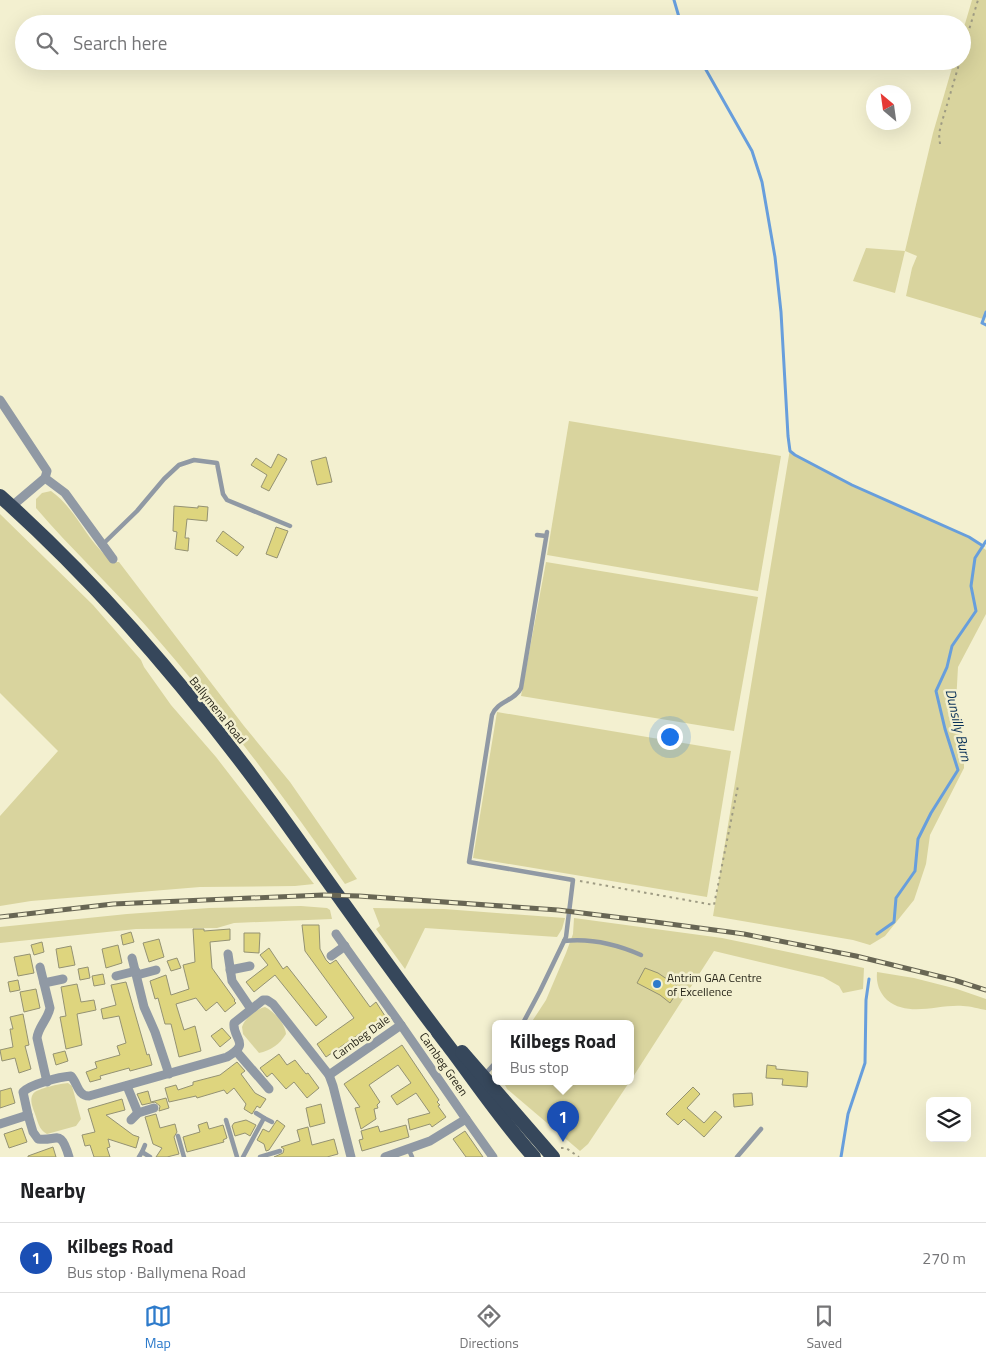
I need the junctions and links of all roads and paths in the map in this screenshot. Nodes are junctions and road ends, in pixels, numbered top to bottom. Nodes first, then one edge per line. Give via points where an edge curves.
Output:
1 (978, 0) edge
2 (971, 23) edge
3 (957, 70) edge
4 (940, 144) dead end
5 (0, 400) edge
6 (45, 478) junction
7 (0, 496) edge
8 (12, 506) junction
9 (290, 526) dead end
10 (538, 535) dead end
11 (103, 544) junction
12 (113, 559) dead end
13 (738, 786) dead end
14 (573, 880) junction
15 (336, 934) dead end
16 (564, 941) junction
17 (345, 946) junction
18 (228, 954) dead end
19 (641, 955) dead end
20 (331, 956) dead end
21 (132, 958) dead end
22 (250, 966) dead end
23 (40, 967) dead end
24 (156, 970) dead end
25 (230, 970) junction
26 (136, 973) junction
27 (116, 976) dead end
28 (63, 979) dead end
29 (44, 983) junction
30 (251, 1009) junction
31 (525, 1020) edge
32 (400, 1025) junction
33 (236, 1051) junction
34 (492, 1066) edge
35 (169, 1074) junction
36 (329, 1075) junction
37 (479, 1079) junction
38 (47, 1082) junction
39 (127, 1086) junction
40 (269, 1090) dead end
41 (154, 1108) dead end
42 (138, 1113) junction
43 (256, 1113) dead end
44 (28, 1115) junction
45 (264, 1118) junction
46 (466, 1119) junction
47 (131, 1120) dead end
48 (226, 1120) dead end
49 (272, 1122) dead end
50 (0, 1124) edge
51 (761, 1129) dead end
52 (178, 1136) dead end
53 (145, 1145) dead end
54 (280, 1151) dead end
55 (411, 1153) edge
56 (141, 1155) edge
57 (69, 1157) edge
58 (150, 1157) edge
59 (184, 1157) edge
60 (237, 1157) edge
61 (242, 1157) edge
62 (260, 1157) edge
63 (351, 1157) edge
64 (385, 1157) edge
65 (493, 1157) edge
66 (534, 1157) edge
67 (553, 1157) edge
68 (737, 1157) edge

1 - 2 path
3 - 4 path via 941,125
5 - 6 street via 45,467
6 - 8 street
6 - 11 street via 65,493
7 - 8 highway, Ballymena Road
8 - 37 highway, Ballymena Road via 120,616 184,692 239,760 386,965
9 - 11 lane via 227,500 217,463 194,460 170,472
10 - 14 lane via 547,534 521,688 518,694 494,708 469,862
11 - 12 street
13 - 14 path via 714,905
14 - 16 lane
15 - 17 street, Carnbeg Dale
16 - 19 lane via 617,945
16 - 31 lane
17 - 20 street
17 - 32 street, Carnbeg Dale
18 - 25 street
21 - 26 street
22 - 25 street
23 - 29 street
24 - 26 street
25 - 30 street via 232,981
26 - 27 street
26 - 35 street via 144,1007
28 - 29 street
29 - 38 street via 50,1012 36,1038
30 - 33 street, Carnbeg Dale via 234,1023 240,1042
30 - 36 street, Carnbeg Dale via 263,1000 270,1001
32 - 36 street, Carnbeg Dale
32 - 46 street, Carnbeg Green
33 - 35 street via 227,1057
33 - 40 street
34 - 37 lane
35 - 39 street
36 - 63 street
37 - 66 highway, Ballymena Road
37 - 67 highway, Ballymena Road
38 - 39 street via 71,1076 81,1094 87,1096
38 - 44 street via 22,1092
39 - 42 street
41 - 42 street
42 - 47 street
43 - 45 lane
44 - 50 street
44 - 57 street via 38,1140 57,1137 66,1147
45 - 49 lane
45 - 61 lane
46 - 55 street
46 - 65 street, Carnbeg Green
48 - 60 lane
51 - 68 lane
52 - 59 lane
53 - 56 lane
54 - 62 lane
55 - 64 street
56 - 58 lane

